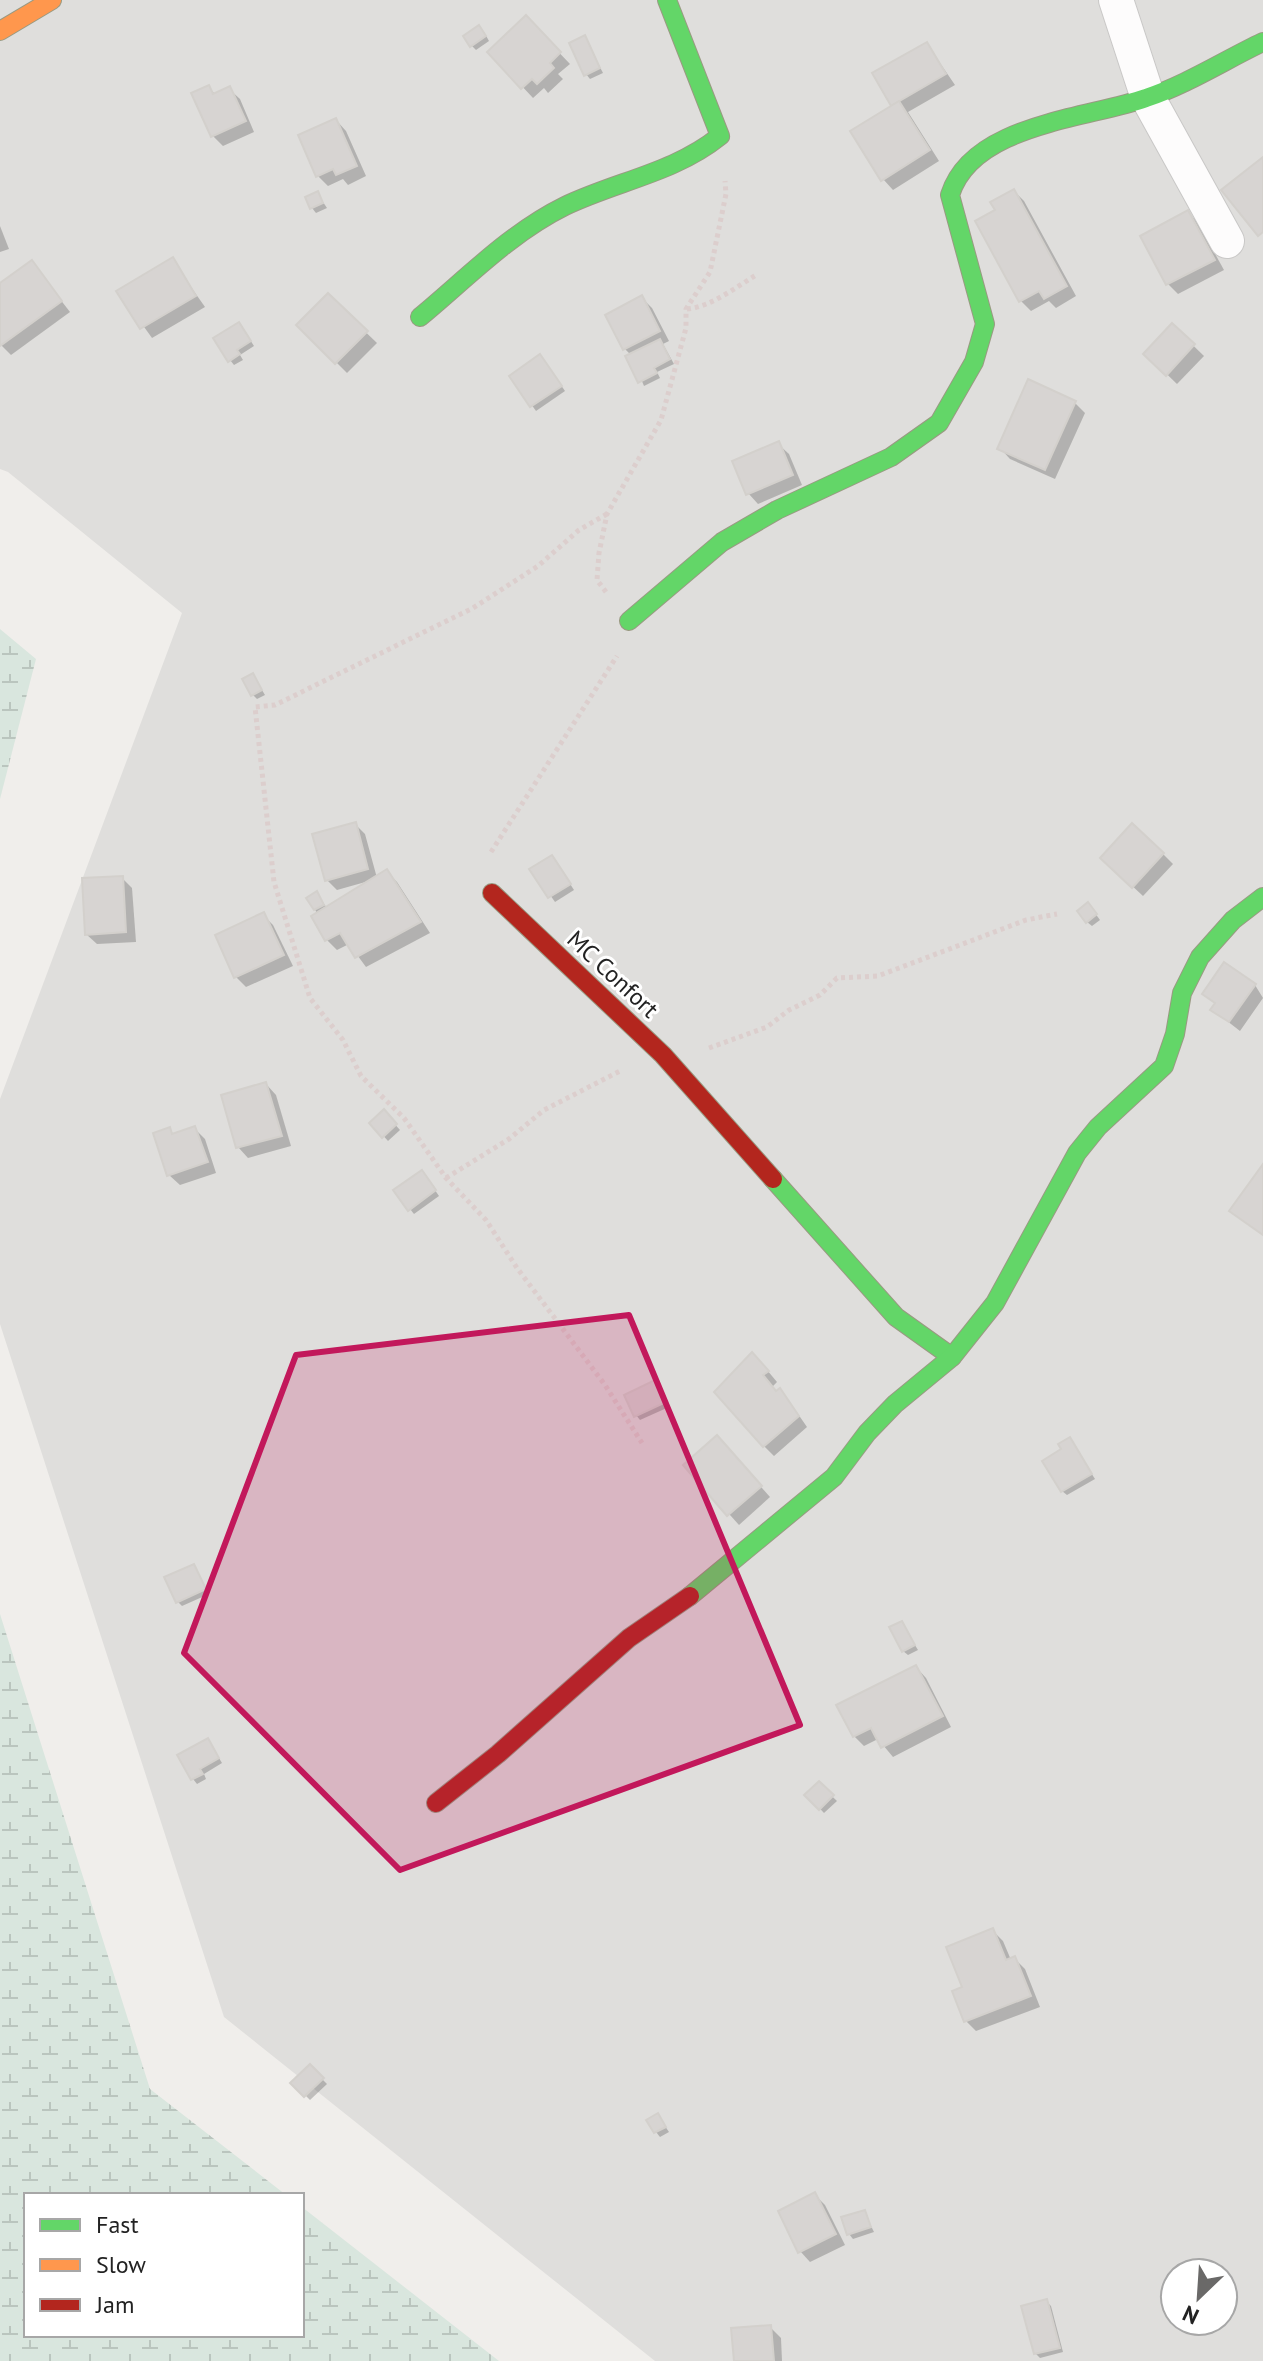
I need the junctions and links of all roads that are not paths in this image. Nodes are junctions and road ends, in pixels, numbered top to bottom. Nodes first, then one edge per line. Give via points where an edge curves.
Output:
1 (52, 0) edge
2 (667, 0) edge
3 (1116, 0) edge
4 (0, 31) edge
5 (1263, 42) edge
6 (1148, 98) junction
7 (1227, 241) dead end
8 (420, 317) dead end
9 (629, 621) road end
10 (492, 893) road end
11 (1263, 897) edge
12 (952, 1357) junction
13 (436, 1803) dead end

1 - 4 street
2 - 8 street via 720,136 694,157 538,221
3 - 6 street
5 - 6 street
6 - 7 street
6 - 9 street via 1019,132 967,163 950,195 985,324 974,362 945,416 891,457 722,542
10 - 12 street, MC Confort via 663,1055 867,1288 896,1317
11 - 12 street via 1233,920 1200,957 1182,993 1164,1066 1077,1153 995,1303
12 - 13 street via 895,1404 834,1477 803,1504 682,1603 629,1638

